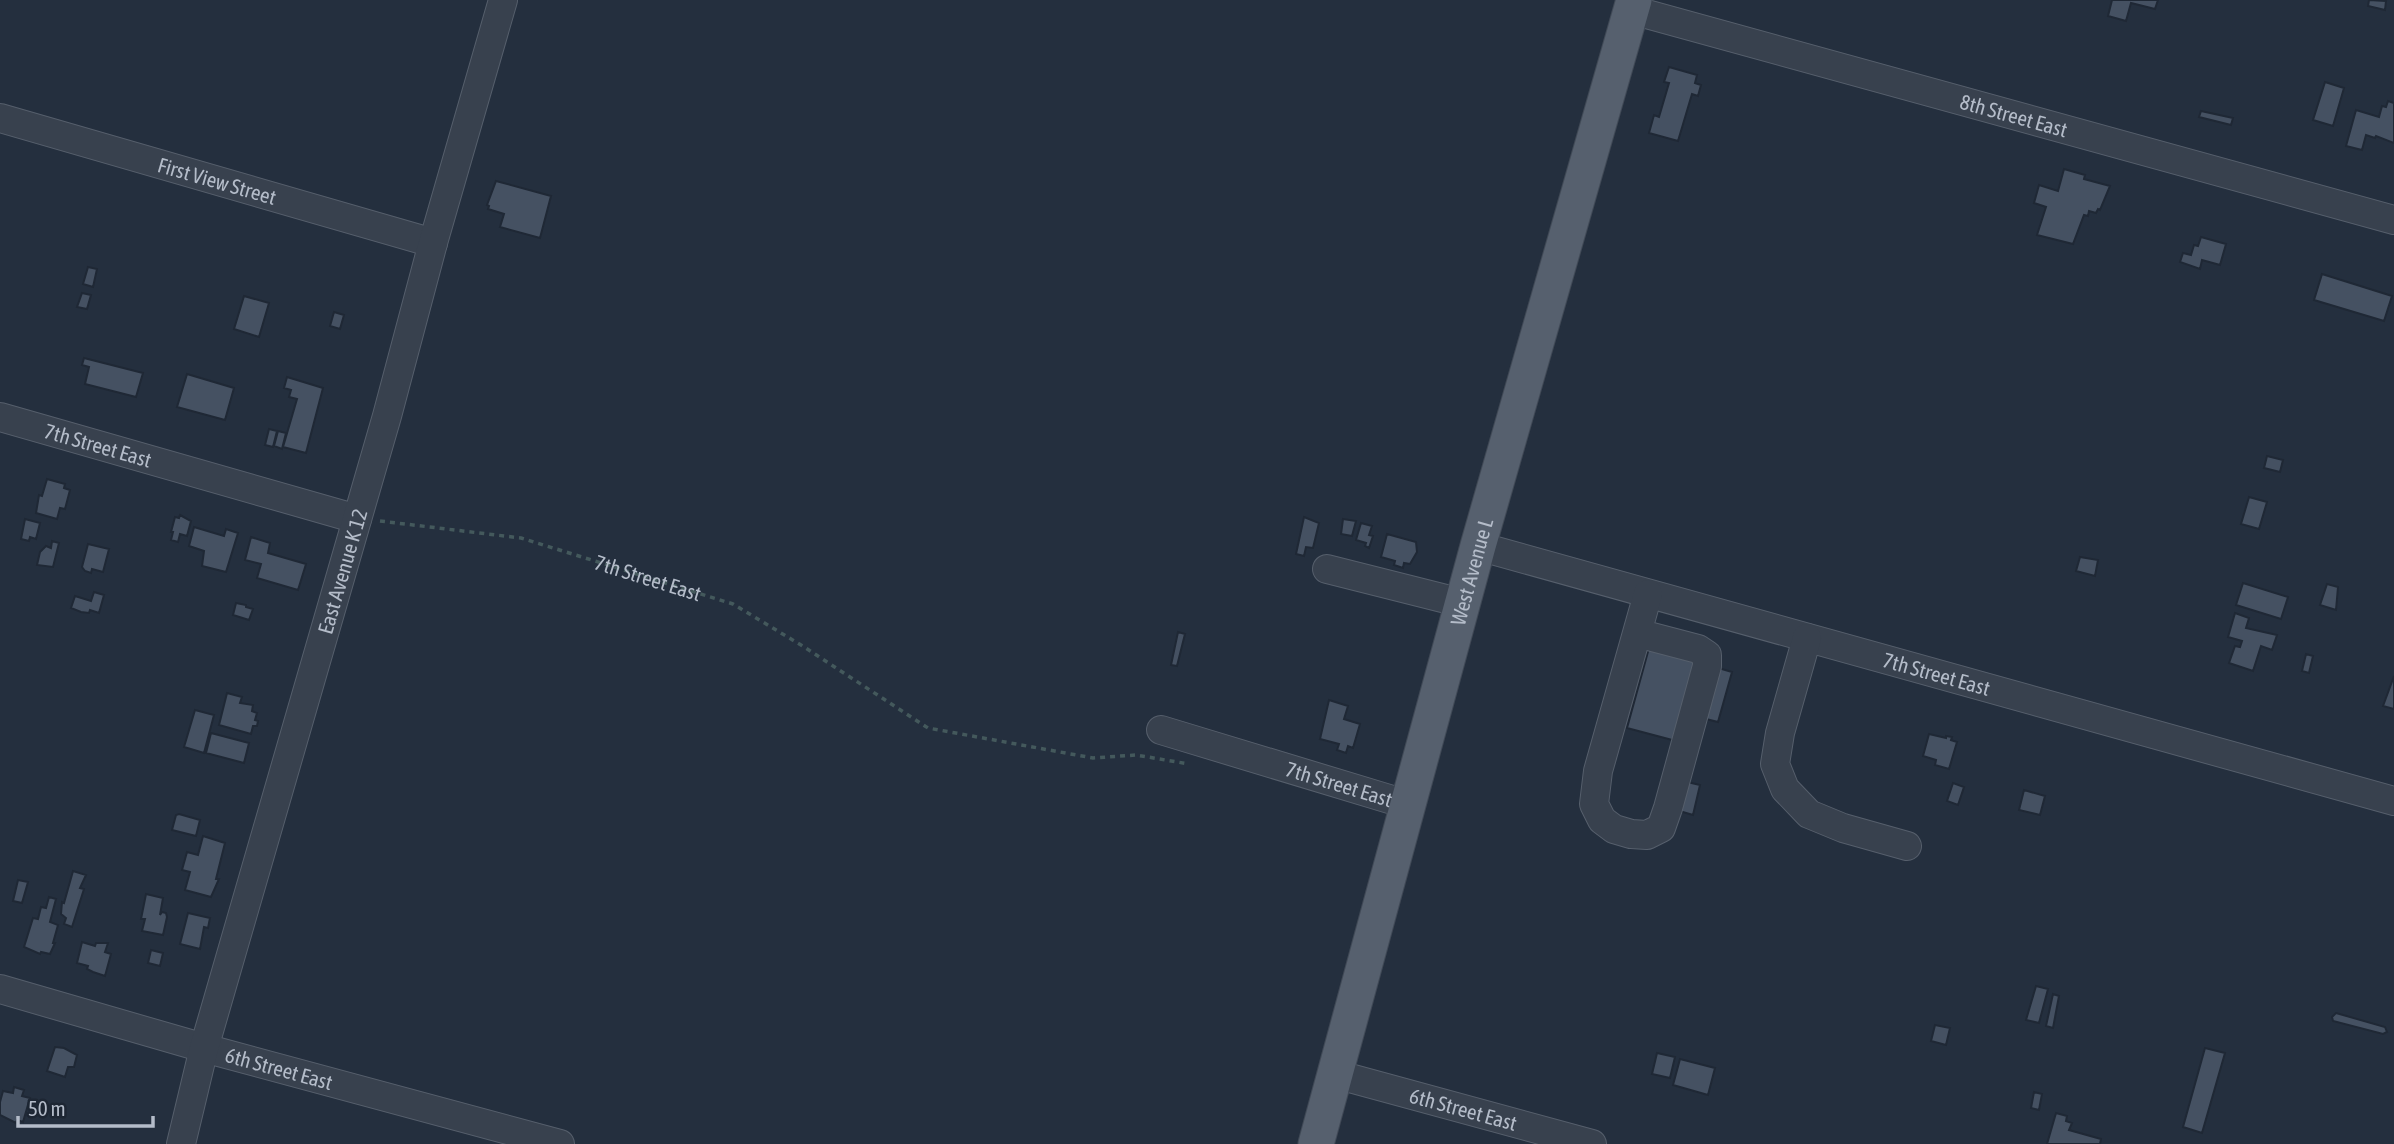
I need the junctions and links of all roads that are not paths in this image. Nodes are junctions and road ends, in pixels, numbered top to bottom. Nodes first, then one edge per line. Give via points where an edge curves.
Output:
1 (503, 0) edge
2 (1633, 5) edge
3 (0, 118) edge
4 (2394, 220) edge
5 (433, 243) junction
6 (0, 417) edge
7 (357, 519) junction
8 (1478, 546) junction
9 (1327, 569) dead end
10 (1648, 594) junction
11 (1462, 603) junction
12 (1637, 633) junction
13 (1807, 638) junction
14 (1161, 730) dead end
15 (2394, 801) edge
16 (1409, 804) junction
17 (1907, 846) dead end
18 (0, 989) edge
19 (204, 1048) junction
20 (1335, 1074) junction
21 (181, 1144) edge
22 (560, 1144) edge
23 (1316, 1144) edge
24 (1592, 1144) edge

1 - 5 street, East Avenue K 12
2 - 4 street, 8th Street East
2 - 8 main road, West Avenue L
3 - 5 street, First View Street
5 - 7 street, East Avenue K 12
6 - 7 street, 7th Street East
7 - 19 street, East Avenue K 12
8 - 10 street, 7th Street East
8 - 11 main road, West Avenue L
9 - 11 street
10 - 12 street
10 - 13 street, 7th Street East
11 - 16 main road, West Avenue L
12 - 12 street via 1598,771 1594,804 1602,820 1615,829 1647,835 1661,828 1668,808 1707,655
13 - 15 street, 7th Street East
13 - 17 street via 1775,764 1785,789 1809,814
14 - 16 street, 7th Street East
16 - 20 main road, West Avenue L
18 - 19 street, 6th Street East
19 - 21 street, East Avenue K 12
19 - 22 street, 6th Street East
20 - 23 main road, West Avenue L
20 - 24 street, 6th Street East

